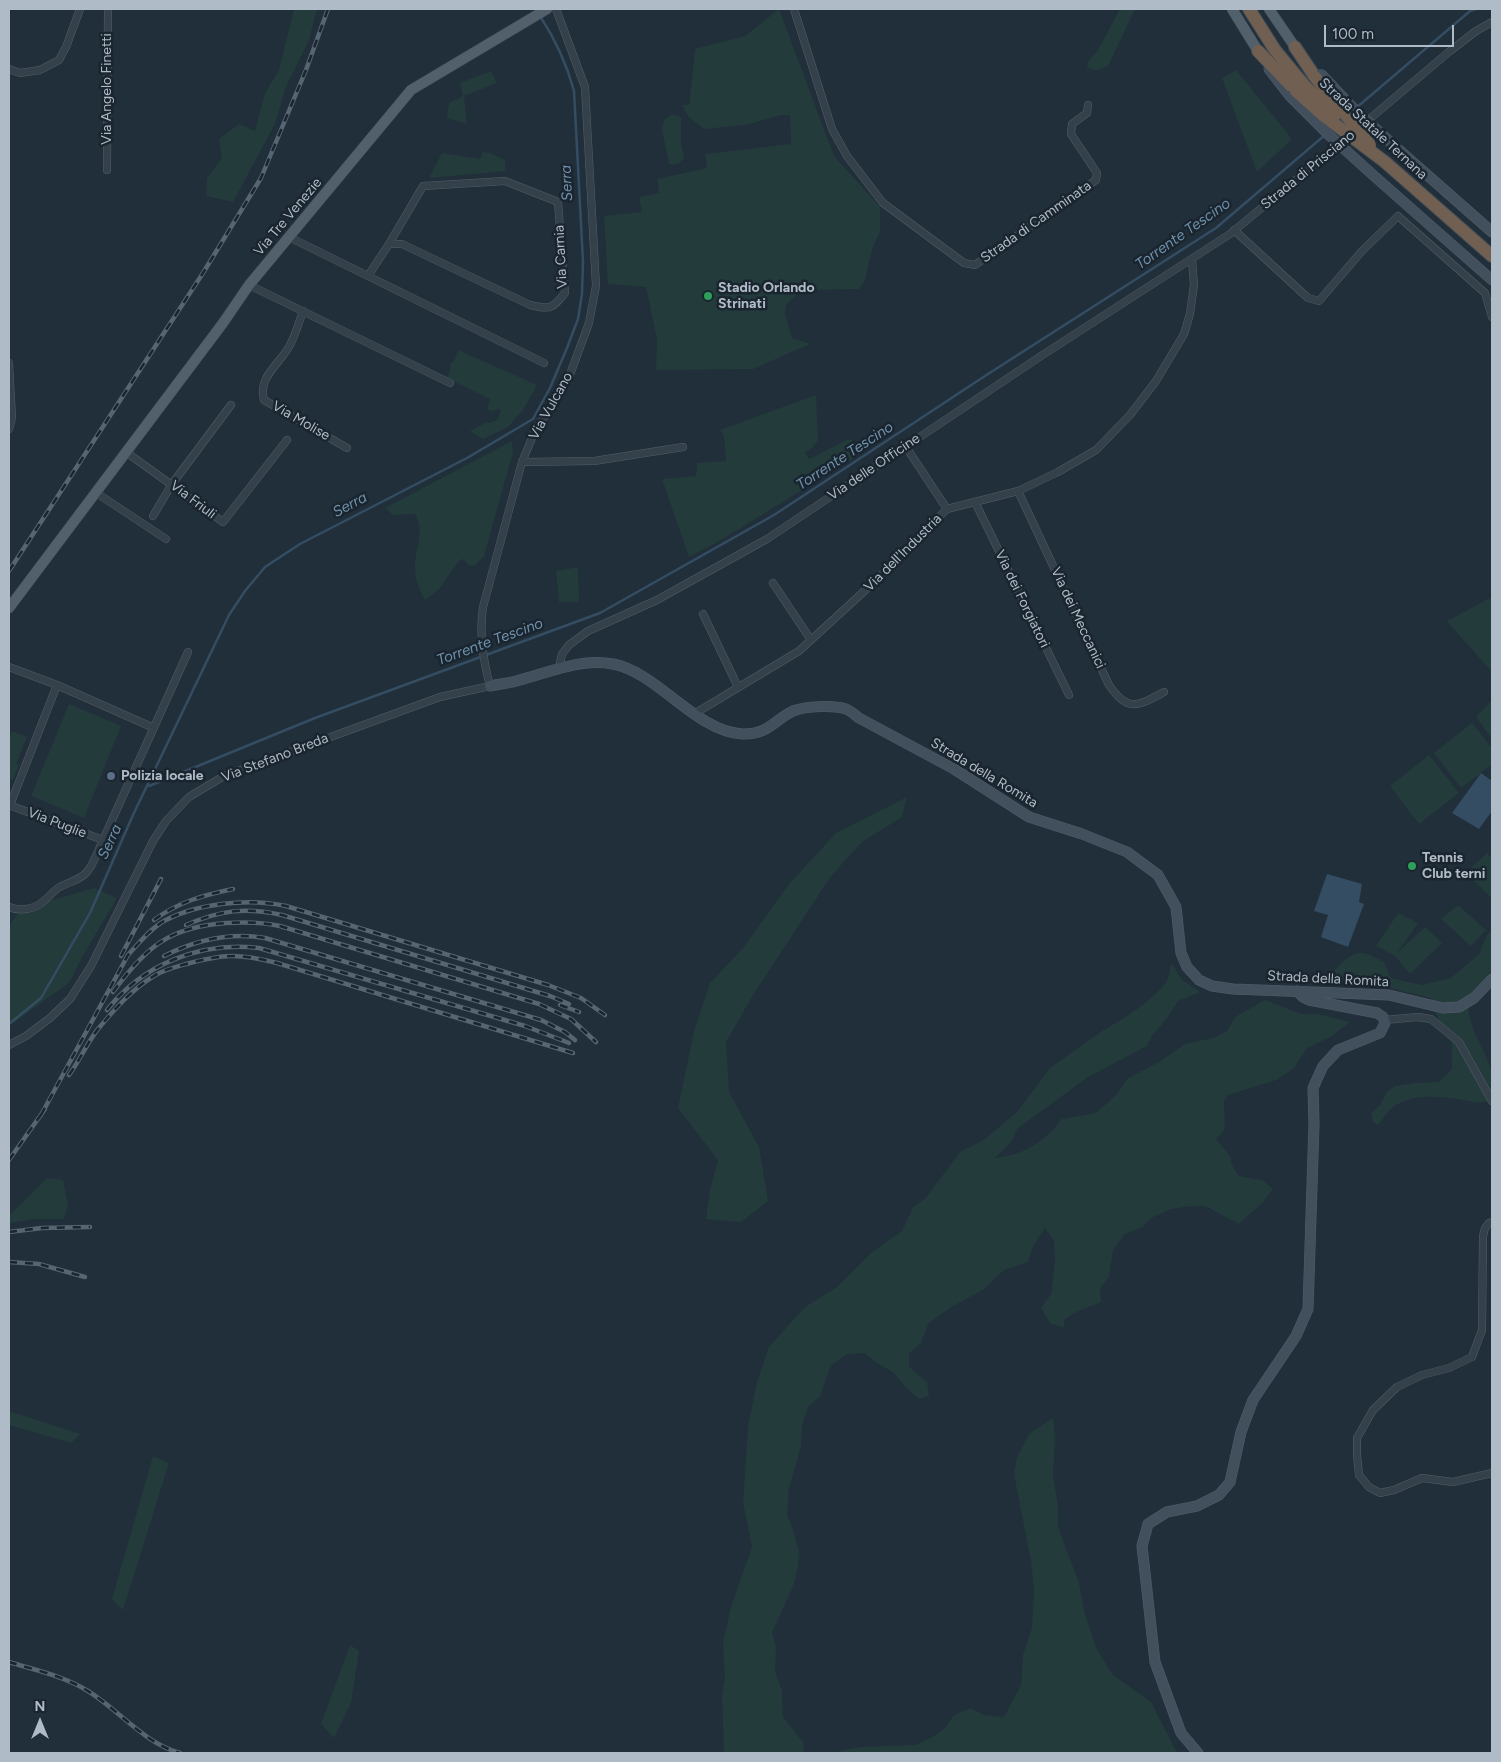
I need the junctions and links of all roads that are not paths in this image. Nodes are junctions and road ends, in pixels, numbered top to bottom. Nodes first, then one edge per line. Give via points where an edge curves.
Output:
1 (80, 9) edge
2 (108, 9) edge
3 (547, 9) edge
4 (556, 9) edge
5 (794, 9) edge
6 (1232, 9) edge
7 (1249, 9) edge
8 (1269, 9) edge
9 (1492, 22) edge
10 (1294, 47) joint
11 (1258, 51) joint
12 (9, 69) edge
13 (1305, 85) junction
14 (1088, 105) dead end
15 (107, 170) dead end
16 (1234, 230) junction
17 (1492, 232) edge
18 (289, 237) junction
19 (389, 244) junction
20 (1492, 256) edge
21 (1192, 260) junction
22 (368, 276) junction
23 (1492, 280) edge
24 (250, 285) junction
25 (303, 311) junction
26 (1492, 318) edge
27 (9, 363) edge
28 (544, 363) dead end
29 (450, 383) dead end
30 (232, 405) dead end
31 (9, 429) edge
32 (287, 440) dead end
33 (682, 447) dead end
34 (906, 447) junction
35 (347, 448) dead end
36 (126, 452) junction
37 (522, 462) junction
38 (172, 484) junction
39 (1018, 491) junction
40 (95, 492) junction
41 (975, 502) junction
42 (947, 509) junction
43 (153, 516) dead end
44 (166, 539) dead end
45 (773, 583) dead end
46 (9, 608) edge
47 (703, 614) dead end
48 (811, 640) junction
49 (188, 652) dead end
50 (9, 667) edge
51 (559, 668) junction
52 (57, 686) junction
53 (490, 686) junction
54 (738, 687) junction
55 (1164, 692) dead end
56 (1069, 695) dead end
57 (694, 714) junction
58 (154, 728) junction
59 (9, 805) edge
60 (103, 840) junction
61 (9, 907) edge
62 (1492, 979) edge
63 (1297, 991) junction
64 (1384, 1020) junction
65 (9, 1046) edge
66 (1492, 1101) edge
67 (1492, 1222) edge
68 (1492, 1473) edge
69 (1198, 1753) edge

1 - 12 street via 59,60 40,70 20,72
2 - 15 street, Via Angelo Finetti
3 - 18 main road, Via Tre Venezie via 411,90
4 - 37 street, Via Vulcano via 585,87 596,286 589,323 568,380 535,431
5 - 14 street, Strada di Camminata via 832,128 847,156 883,203 964,263 975,265 1096,180 1097,173 1071,134 1072,124 1087,113
6 - 11 main road
7 - 13 highway, Strada Statale Ternana via 1276,50
8 - 10 main road
9 - 16 street, Strada di Prisciano via 1450,51
10 - 13 highway
11 - 13 highway
13 - 17 street, bridge via 1350,105
13 - 20 highway, Strada Statale Ternana, bridge via 1385,162
13 - 23 street, bridge via 1330,136
16 - 21 street, Strada di Prisciano
16 - 26 street via 1308,298 1319,301 1362,251 1398,216 1485,293
18 - 22 street
18 - 24 main road, Via Tre Venezie
19 - 19 street, Via Carnia via 402,244 530,305 546,309 565,294 558,202 505,181 423,186
19 - 22 street, Via Carnia
21 - 34 street, Via delle Officine
21 - 39 street, Via dell'Industria via 1194,285 1190,314 1184,334 1156,381 1096,450
22 - 28 street
24 - 25 street
24 - 36 main road, Via Tre Venezie
25 - 29 street
25 - 35 street, Via Molise via 290,346 264,380 261,391 264,400
27 - 31 street via 12,418
30 - 38 street
32 - 38 street, Via Friuli via 223,522
33 - 37 street via 594,462
34 - 42 street
34 - 51 street, Via delle Officine via 767,539 657,600 588,631 569,645 562,654
36 - 38 street, Via Friuli
36 - 40 main road, Via Tre Venezie
37 - 53 street, Via Vulcano via 483,608 482,649
38 - 43 street
39 - 41 street, Via dell'Industria
39 - 55 street, Via dei Meccanici via 1109,685 1125,702 1136,706
40 - 44 street
40 - 46 main road, Via Tre Venezie
41 - 42 street, Via dell'Industria
41 - 56 street, Via dei Forgiatori
42 - 48 street, Via dell'Industria
45 - 48 street
47 - 54 street
48 - 54 street, Via dell'Industria via 799,651
49 - 58 street, Via Puglie
50 - 52 street
51 - 53 street, Strada della Romita
51 - 57 street, Strada della Romita via 594,662 614,664 638,674
52 - 58 street
52 - 59 street
53 - 65 street, Via Stefano Breda via 440,697 234,772 189,798 166,821 153,841 92,966 70,999 50,1018
54 - 57 street, Via dell'Industria
57 - 63 street, Strada della Romita via 725,731 743,734 764,731 794,711 820,707 847,709 954,769 1029,817 1127,852 1158,875 1176,907 1181,953 1187,967 1199,980 1233,989
58 - 60 street, Via Puglie
59 - 60 street, Via Puglie
60 - 61 street via 87,872 76,880 59,887 37,906 15,910
62 - 63 street, Strada della Romita via 1474,998 1459,1007 1443,1008 1389,995
63 - 64 street via 1309,1000 1377,1012
64 - 66 street via 1431,1019 1459,1042
64 - 69 street via 1380,1032 1338,1050 1323,1066 1313,1088 1308,1309 1296,1336 1253,1400 1241,1432 1230,1482 1218,1496 1197,1506 1167,1512 1148,1524 1142,1546 1155,1662 1181,1733
67 - 68 street via 1484,1228 1482,1236 1482,1330 1472,1357 1397,1387 1373,1410 1357,1438 1359,1475 1380,1494 1422,1478 1453,1482

